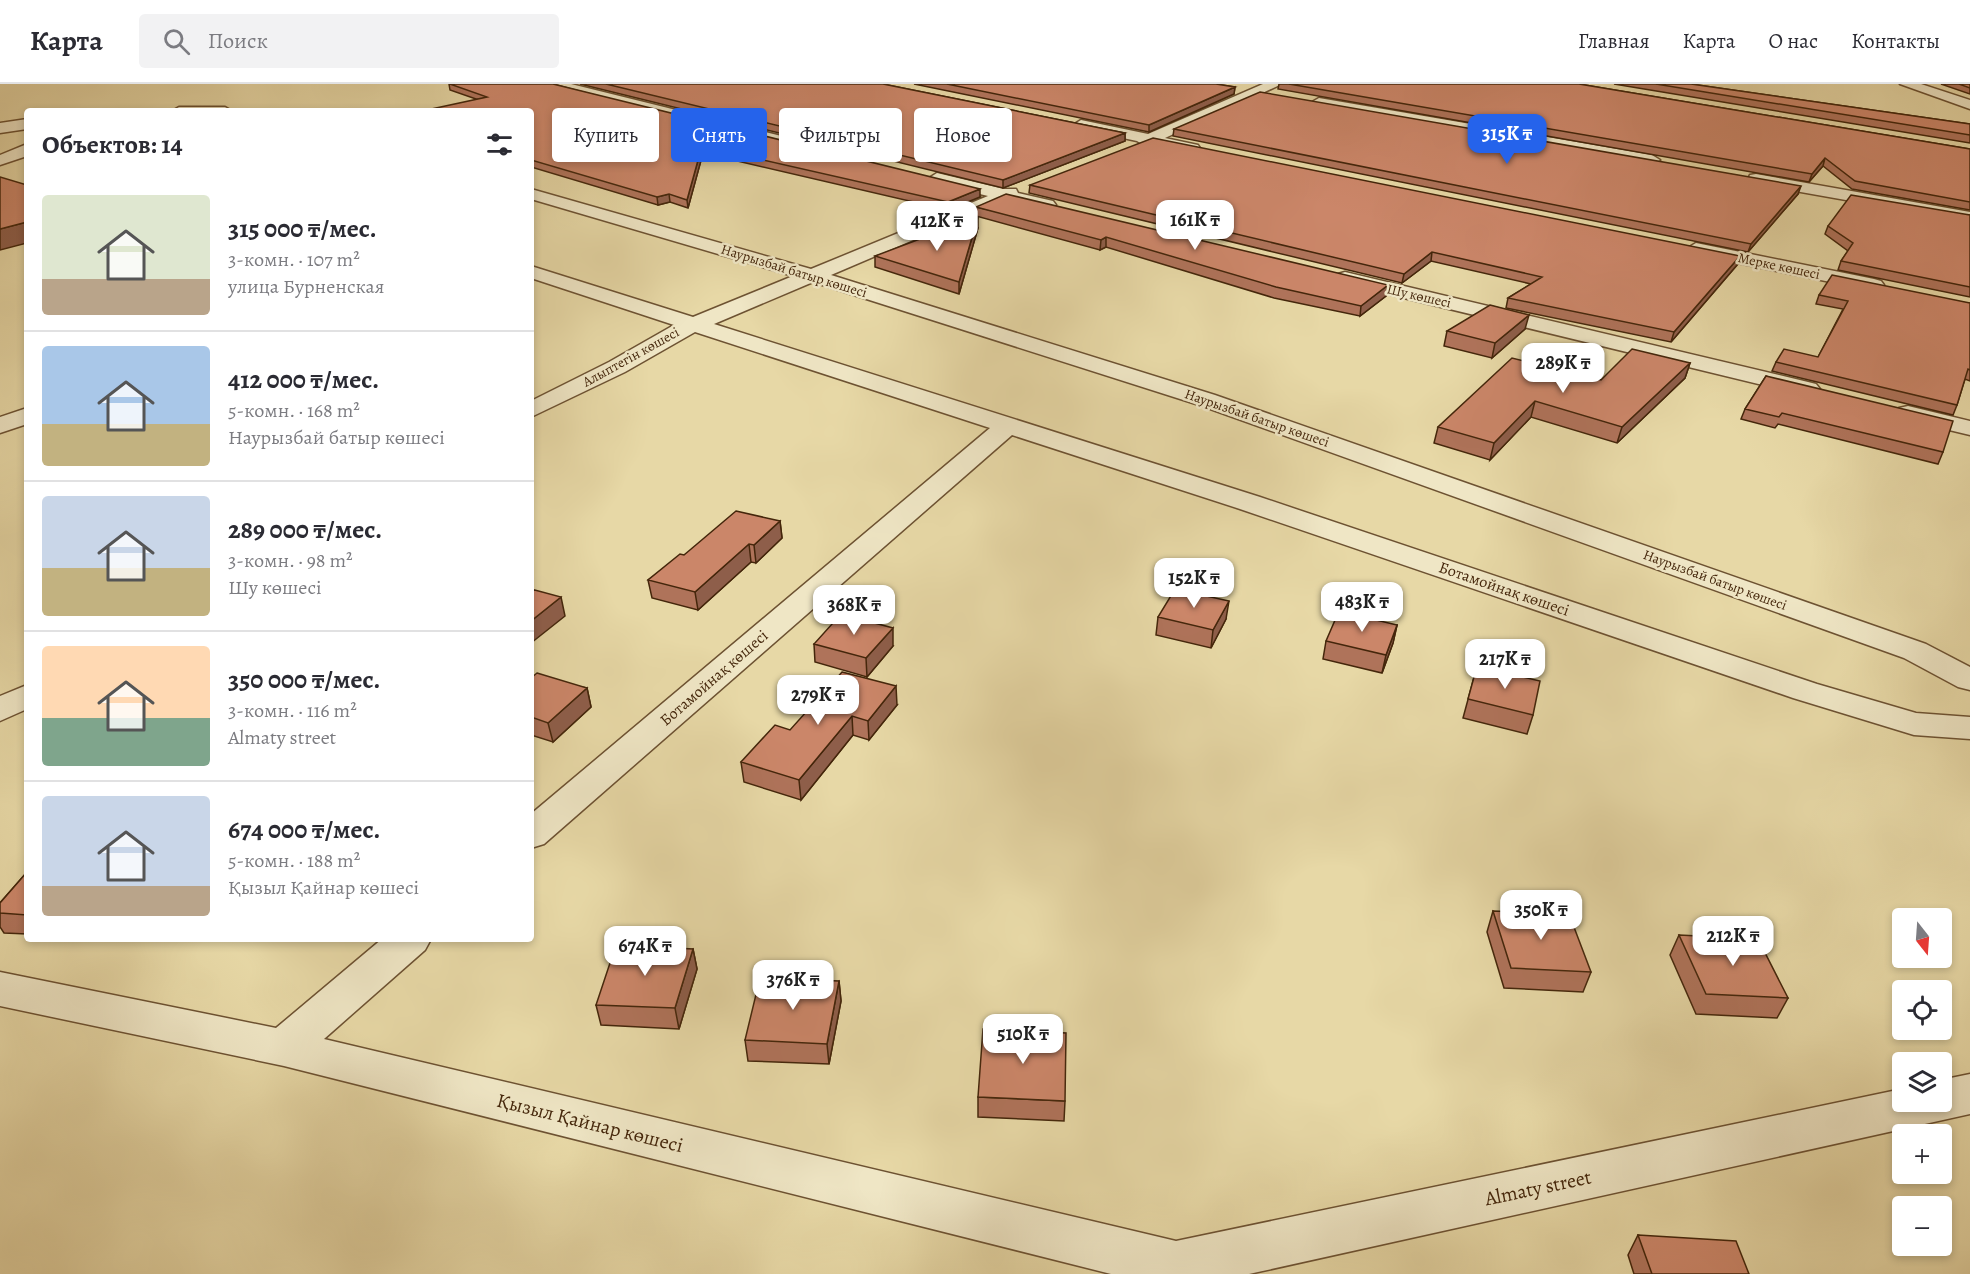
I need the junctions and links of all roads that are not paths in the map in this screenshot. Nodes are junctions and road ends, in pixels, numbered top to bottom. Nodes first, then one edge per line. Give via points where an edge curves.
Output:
1 (554, 84) edge
2 (1275, 84) edge
3 (1907, 84) edge
4 (1234, 88) edge
5 (1255, 92) junction
6 (1970, 105) edge
7 (1068, 122) edge
8 (24, 124) edge
9 (0, 128) edge
10 (1149, 139) junction
11 (779, 140) edge
12 (1206, 150) edge
13 (1116, 152) edge
14 (1665, 163) edge
15 (924, 175) edge
16 (1734, 175) edge
17 (1038, 182) edge
18 (534, 195) edge
19 (1005, 195) junction
20 (1063, 209) edge
21 (1970, 217) edge
22 (1678, 245) edge
23 (534, 273) edge
24 (1329, 274) edge
25 (811, 276) junction
26 (1888, 288) edge
27 (690, 326) junction
28 (1830, 394) edge
29 (534, 408) edge
30 (1888, 408) edge
31 (24, 416) edge
32 (0, 426) edge
33 (1006, 426) junction
34 (1970, 428) edge
35 (1970, 680) edge
36 (24, 696) edge
37 (0, 710) edge
38 (1970, 728) edge
39 (534, 832) edge
40 (407, 942) edge
41 (0, 990) edge
42 (284, 1048) junction
43 (1970, 1094) edge
44 (1952, 1098) edge
45 (1892, 1111) edge
46 (1158, 1270) edge

1 - 11 street
2 - 5 street
3 - 6 street
4 - 5 street
5 - 10 street
5 - 14 street
7 - 10 street
8 - 9 street
10 - 12 street
10 - 13 street
15 - 19 street
16 - 21 street
17 - 19 street, Алыптегін көшесі
18 - 25 street, Наурызбай батыр көшесі
19 - 20 street
19 - 25 street, Алыптегін көшесі
22 - 26 street, Мерке көшесі
23 - 27 street, Ботамойнақ көшесі
24 - 28 street, Шу көшесі
25 - 27 street, Алыптегін көшесі
25 - 35 street, Наурызбай батыр көшесі via 1219,404 1915,651
27 - 29 street, Алыптегін көшесі
27 - 33 street, Ботамойнақ көшесі
30 - 34 street
31 - 32 street
33 - 38 street, Ботамойнақ көшесі via 1250,503 1805,691 1914,724
33 - 39 street, Ботамойнақ көшесі
36 - 37 street
40 - 42 street
41 - 42 street, Қызыл Қайнар көшесі
42 - 46 street, Қызыл Қайнар көшесі
43 - 44 street, Almaty street
45 - 46 street, Almaty street

